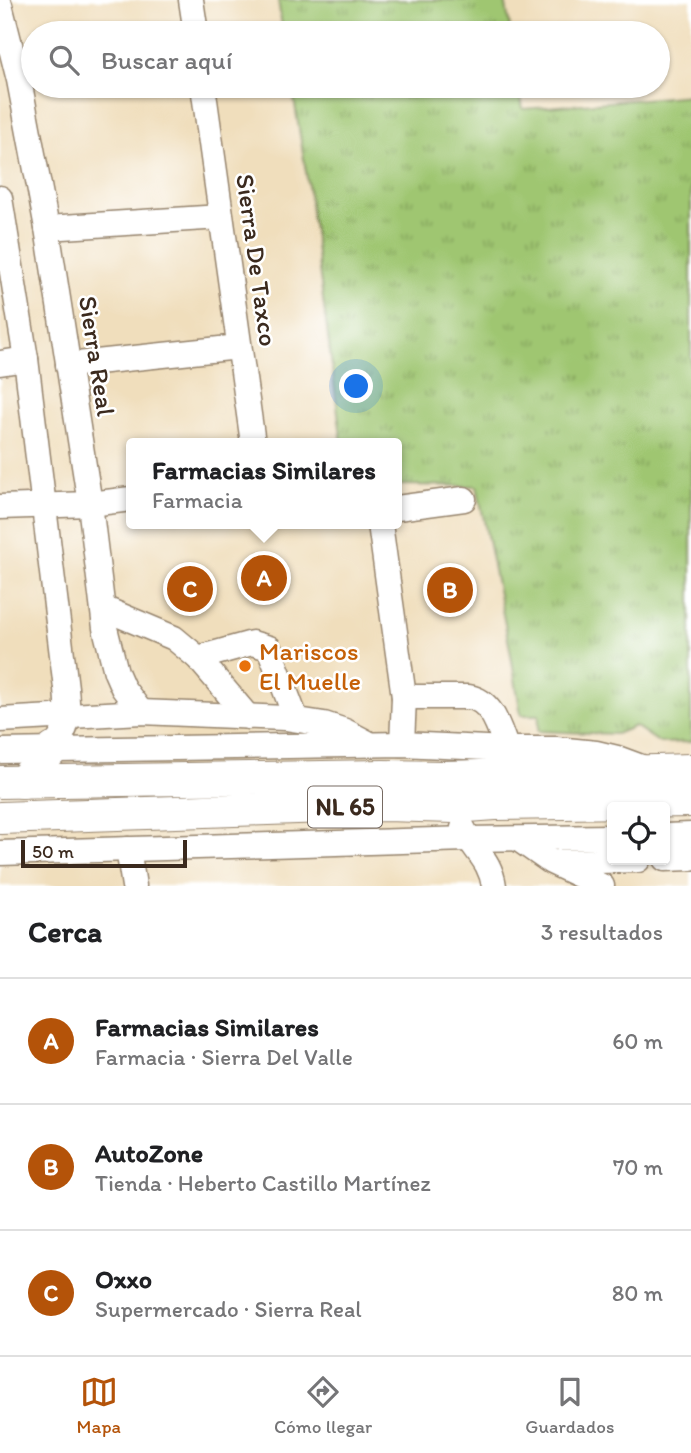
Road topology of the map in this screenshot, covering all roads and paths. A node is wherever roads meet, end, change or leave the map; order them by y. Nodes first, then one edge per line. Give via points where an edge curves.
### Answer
1 (191, 0) edge
2 (0, 5) edge
3 (194, 21) edge
4 (18, 80) edge
5 (22, 98) edge
6 (205, 98) edge
7 (1, 212) edge
8 (221, 217) junction
9 (47, 228) junction
10 (239, 347) junction
11 (26, 359) junction
12 (0, 363) edge
13 (68, 365) junction
14 (252, 438) edge
15 (464, 499) dead end
16 (126, 500) edge
17 (90, 504) junction
18 (44, 506) junction
19 (0, 507) edge
20 (402, 507) edge
21 (381, 529) edge
22 (103, 608) junction
23 (198, 658) junction
24 (404, 697) junction
25 (141, 712) junction
26 (68, 716) junction
27 (248, 717) junction
28 (296, 719) junction
29 (0, 720) edge
30 (371, 744) junction
31 (402, 744) junction
32 (53, 749) junction
33 (507, 749) junction
34 (0, 751) edge
35 (691, 770) edge
36 (651, 771) junction
37 (457, 777) junction
38 (11, 782) edge
39 (384, 791) junction
40 (691, 802) edge
41 (0, 818) edge
42 (691, 835) edge
43 (670, 836) edge
44 (607, 837) edge
45 (468, 839) junction
46 (518, 839) junction
47 (379, 842) junction
48 (128, 849) junction
49 (0, 853) edge
50 (691, 858) edge
51 (670, 859) edge
52 (607, 861) edge
53 (551, 862) junction
54 (134, 886) edge
55 (494, 886) edge
56 (602, 886) edge

1 - 3 street
2 - 4 street, Sierra Real
5 - 9 street, Sierra Real
6 - 8 street, Sierra De Taxco
7 - 11 street
8 - 9 street
8 - 10 street, Sierra De Taxco
9 - 13 street, Sierra Real
10 - 13 street
10 - 14 street, Sierra De Taxco
11 - 12 street
11 - 18 street
13 - 17 street, Sierra Real
15 - 20 street
16 - 17 street
17 - 18 street
17 - 22 street, Sierra Real
18 - 19 street
18 - 26 street
21 - 24 street
22 - 23 street via 174,638
22 - 25 street, Sierra Real via 116,673
23 - 27 street
23 - 28 street via 253,643 269,648
24 - 31 street
24 - 33 street via 478,698 490,710
25 - 26 street
25 - 27 street
26 - 29 street
26 - 32 street via 66,730
27 - 28 street
28 - 30 street via 345,731
30 - 31 street
30 - 32 street
30 - 39 street
31 - 37 street
32 - 34 street
32 - 38 main road
33 - 36 street via 596,753
33 - 37 street
35 - 36 main road, NL 65
36 - 37 main road, NL 65
37 - 39 main road, NL 65
37 - 40 main road, NL 65 via 509,804
37 - 45 street
38 - 39 main road, NL 65
39 - 41 main road, NL 65
39 - 47 street
42 - 43 street
44 - 46 street
45 - 46 street
45 - 47 street
45 - 55 street via 489,867
46 - 53 street
47 - 48 street
48 - 49 street
48 - 54 street
50 - 51 street
52 - 53 street
53 - 56 street

